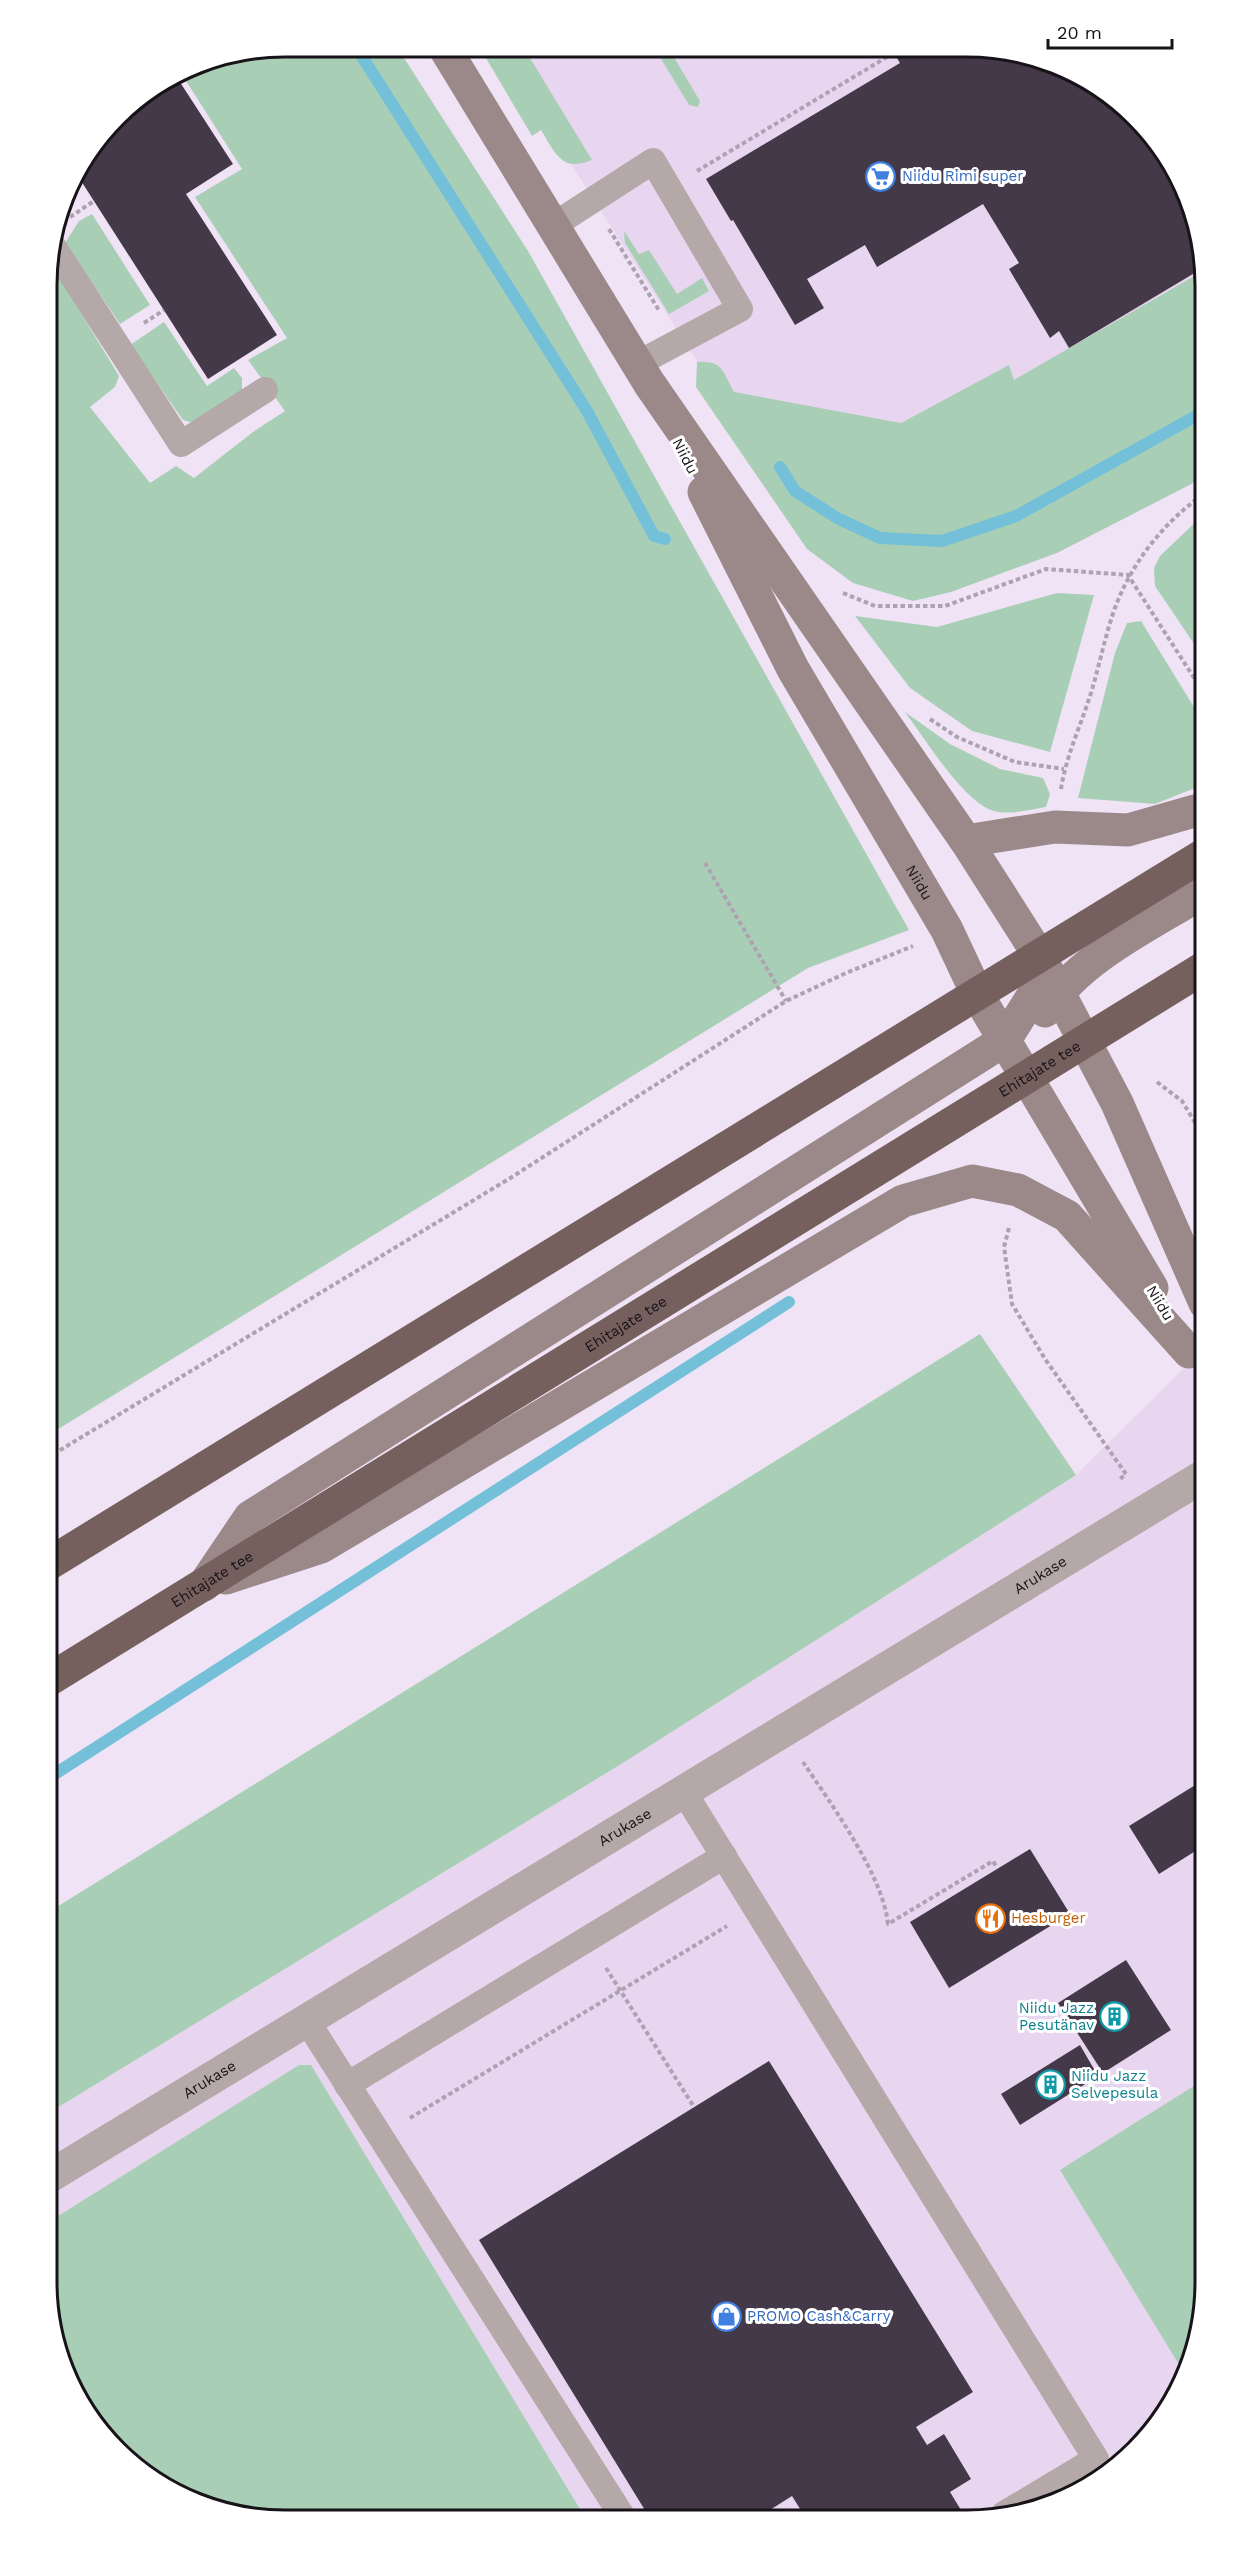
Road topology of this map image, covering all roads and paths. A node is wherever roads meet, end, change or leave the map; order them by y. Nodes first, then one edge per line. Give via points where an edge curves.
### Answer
1 (450, 57) edge
2 (887, 57) edge
3 (670, 187) junction
4 (94, 201) dead end
5 (68, 219) dead end
6 (554, 225) junction
7 (618, 231) dead end
8 (616, 238) dead end
9 (59, 255) edge
10 (643, 374) junction
11 (265, 390) dead end
12 (1195, 500) edge
13 (1128, 575) junction
14 (837, 591) dead end
15 (1195, 679) edge
16 (1195, 811) edge
17 (1055, 827) junction
18 (966, 841) junction
19 (1195, 862) edge
20 (705, 863) dead end
21 (1195, 897) edge
22 (947, 930) junction
23 (1195, 973) edge
24 (1048, 974) junction
25 (976, 994) junction
26 (786, 1001) junction
27 (1084, 1042) junction
28 (1016, 1058) junction
29 (1157, 1082) dead end
30 (1195, 1122) edge
31 (1195, 1280) edge
32 (1195, 1358) edge
33 (1195, 1359) edge
34 (57, 1452) edge
35 (1195, 1481) edge
36 (57, 1559) edge
37 (204, 1585) junction
38 (57, 1675) edge
39 (684, 1792) junction
40 (724, 1856) junction
41 (728, 1925) dead end
42 (588, 1938) junction
43 (620, 1990) junction
44 (307, 2021) junction
45 (347, 2085) junction
46 (694, 2107) dead end
47 (408, 2119) dead end
48 (57, 2171) edge
49 (1022, 2503) edge
50 (618, 2510) edge

1 - 6 street, Niidu
2 - 3 path
3 - 6 lane via 653,161
3 - 10 lane via 740,309
4 - 5 path
6 - 10 street, Niidu
7 - 8 path
9 - 11 lane via 181,444
10 - 18 street, Niidu
10 - 22 street, Niidu via 793,669
12 - 13 path via 1149,545
13 - 14 path via 1046,569 945,606 875,606
13 - 15 path
13 - 17 path via 1064,769
16 - 17 street via 1128,830
17 - 18 street
18 - 24 street, Niidu
19 - 24 highway
20 - 26 path
21 - 24 street via 1097,958
22 - 25 street, Niidu
22 - 26 path
23 - 27 highway, Ehitajate tee
24 - 25 highway
24 - 27 street, Niidu
24 - 28 street
25 - 28 street, Niidu
25 - 36 highway
26 - 34 path via 512,1177
27 - 28 highway, Ehitajate tee
27 - 31 street, Niidu via 1117,1103
28 - 32 street, Niidu
28 - 37 highway, Ehitajate tee
29 - 30 path via 1182,1101
33 - 37 street via 1067,1216 1018,1191 972,1181 903,1201 321,1547
35 - 39 street, Arukase
37 - 38 highway, Ehitajate tee
39 - 40 lane
39 - 44 street, Arukase
40 - 42 lane
40 - 49 lane via 1096,2459
41 - 43 path
42 - 43 path
42 - 45 lane
43 - 46 path
43 - 47 path
44 - 45 lane
44 - 48 street, Arukase
45 - 50 lane

